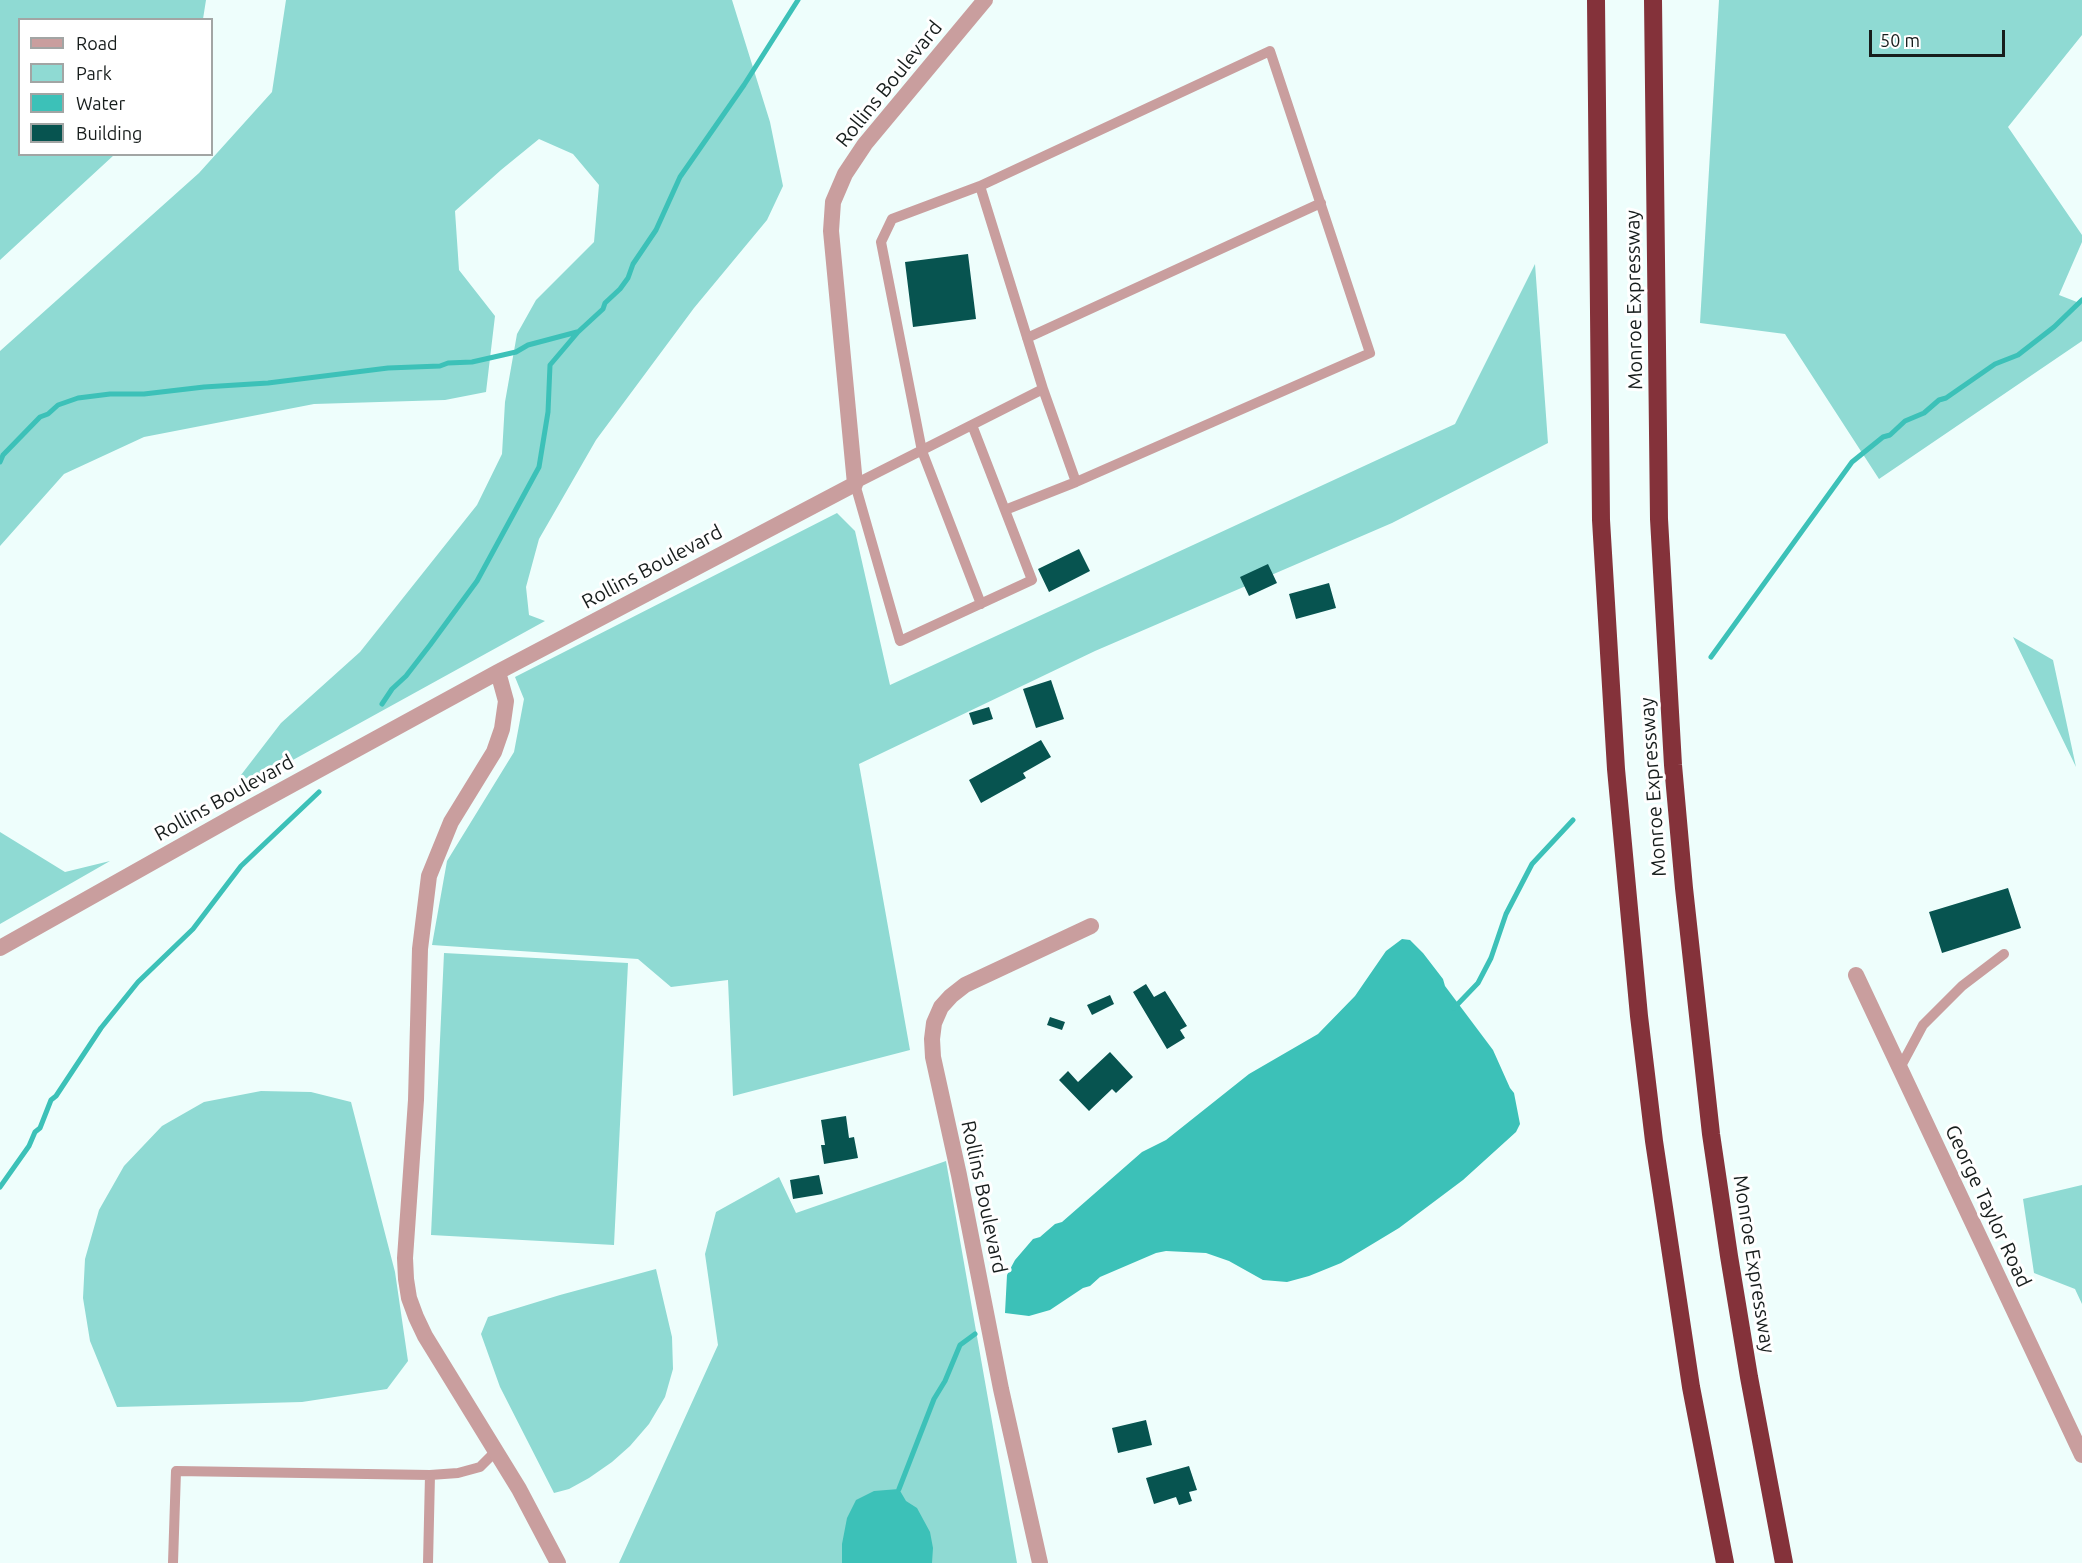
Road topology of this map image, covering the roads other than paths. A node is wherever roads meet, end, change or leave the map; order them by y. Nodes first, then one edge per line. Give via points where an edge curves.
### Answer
1 (985, 0) edge
2 (1596, 0) edge
3 (1653, 0) edge
4 (980, 186) junction
5 (1321, 203) junction
6 (1028, 338) junction
7 (1043, 389) junction
8 (972, 425) junction
9 (922, 451) junction
10 (1076, 482) junction
11 (855, 484) junction
12 (1005, 510) junction
13 (981, 603) junction
14 (498, 672) junction
15 (1091, 926) dead end
16 (0, 948) edge
17 (2004, 954) dead end
18 (1856, 975) dead end
19 (1900, 1068) junction
20 (496, 1451) junction
21 (2082, 1455) edge
22 (430, 1475) junction
23 (173, 1563) edge
24 (428, 1563) edge
25 (558, 1563) edge
26 (1040, 1563) edge
27 (1725, 1563) edge
28 (1784, 1563) edge

1 - 11 street, Rollins Boulevard via 865,144 833,201 831,231
2 - 27 highway, Monroe Expressway via 1601,520 1616,769 1654,1141 1691,1387
3 - 28 highway, Monroe Expressway via 1659,519 1680,843 1711,1134 1749,1377
4 - 5 lane via 1270,51
4 - 6 lane
4 - 9 lane via 892,219 881,242
5 - 6 lane
5 - 10 lane via 1370,353
6 - 7 lane
7 - 8 lane
7 - 10 lane
8 - 9 lane
8 - 12 lane
9 - 11 lane
9 - 13 lane
10 - 12 lane
11 - 13 lane via 900,641
11 - 14 street, Rollins Boulevard
12 - 13 lane via 1032,580
14 - 16 street, Rollins Boulevard
14 - 20 street via 506,710 494,752 451,822 429,876 420,949 417,1088 405,1258 409,1298 416,1317
15 - 26 street, Rollins Boulevard via 965,985 941,1007 932,1039 1001,1389
17 - 19 lane via 1962,986 1923,1025
18 - 19 street, George Taylor Road
19 - 21 street, George Taylor Road
20 - 22 lane via 480,1467
20 - 25 street
22 - 23 lane via 176,1471
22 - 24 lane

